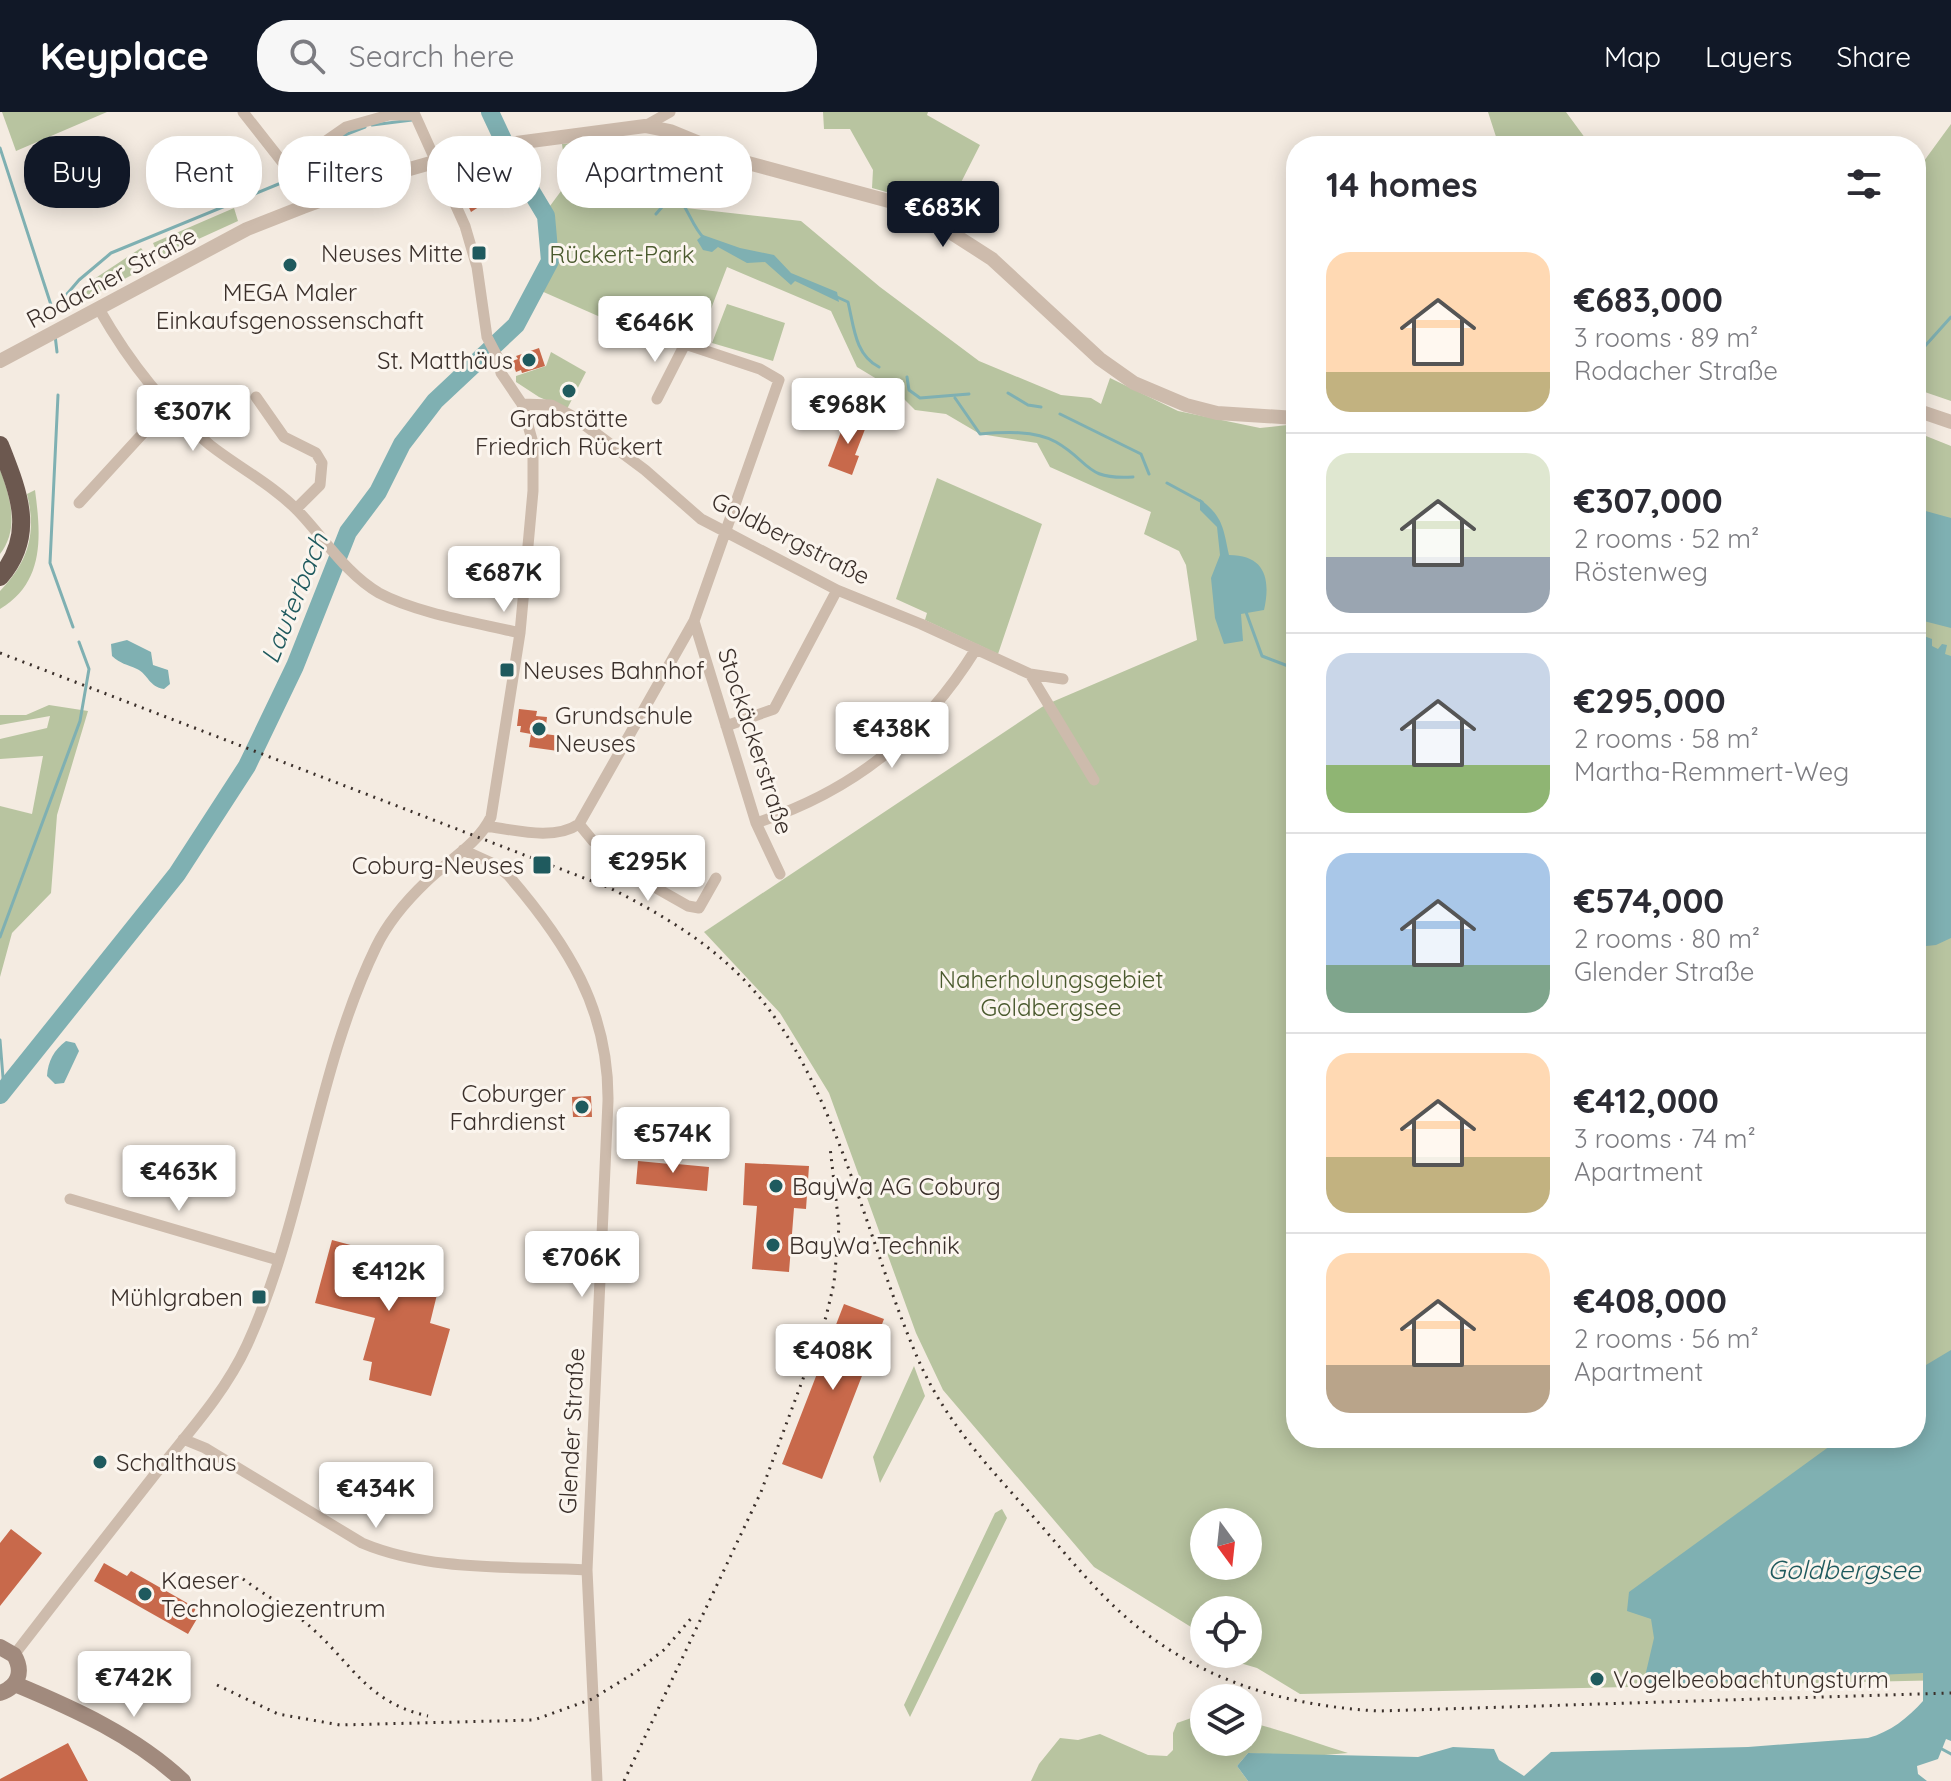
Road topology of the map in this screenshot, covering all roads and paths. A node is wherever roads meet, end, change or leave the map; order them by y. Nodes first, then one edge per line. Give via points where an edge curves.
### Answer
1 (243, 112) edge
2 (638, 112) edge
3 (670, 112) edge
4 (645, 126) junction
5 (335, 136) edge
6 (427, 140) edge
7 (541, 140) edge
8 (278, 157) edge
9 (300, 208) edge
10 (455, 208) edge
11 (99, 309) junction
12 (0, 361) edge
13 (256, 397) dead end
14 (657, 399) dead end
15 (522, 404) junction
16 (168, 406) junction
17 (1926, 413) edge
18 (1286, 418) edge
19 (1951, 422) edge
20 (0, 445) edge
21 (79, 503) dead end
22 (296, 509) junction
23 (726, 532) junction
24 (0, 577) edge
25 (837, 590) junction
26 (694, 621) junction
27 (520, 633) junction
28 (976, 649) junction
29 (1030, 674) junction
30 (1063, 679) dead end
31 (726, 726) junction
32 (1094, 780) dead end
33 (756, 823) junction
34 (579, 824) junction
35 (486, 826) junction
36 (463, 850) junction
37 (780, 874) dead end
38 (716, 878) dead end
39 (70, 1199) dead end
40 (278, 1260) junction
41 (183, 1439) junction
42 (587, 1570) junction
43 (7, 1651) edge
44 (15, 1684) junction
45 (0, 1693) edge
46 (183, 1781) edge
47 (597, 1781) edge

1 - 8 street
2 - 4 street
3 - 4 street
4 - 7 street, Rodacher Straße
4 - 18 street, Rodacher Straße via 748,163 911,207 992,259 1116,371 1186,405
5 - 6 street via 346,127 389,115 417,120
9 - 11 street, Rodacher Straße via 247,229
10 - 15 street via 471,248 489,344
11 - 12 street, Rodacher Straße
11 - 16 street via 121,348
13 - 22 street via 284,437 316,453 322,463 320,485
14 - 23 street via 685,344 779,380
15 - 23 street, Goldbergstraße via 551,405 574,417 701,519
15 - 27 street via 535,459
16 - 21 street
16 - 22 street
17 - 19 street
20 - 24 highway via 19,493 23,528 14,559
22 - 27 street via 339,559 377,592
23 - 25 street, Goldbergstraße
23 - 26 street
25 - 28 street, Goldbergstraße
25 - 31 street via 774,709
26 - 31 street, Stockäckerstraße
26 - 34 street
27 - 35 street
28 - 29 street, Goldbergstraße
28 - 33 street via 933,710 885,754 821,798
29 - 30 street, Goldbergstraße
29 - 32 street
31 - 33 street, Stockäckerstraße
33 - 37 street, Stockäckerstraße
34 - 35 street via 557,833
34 - 38 street via 593,841 630,856 658,889 688,906 699,908
35 - 36 street
36 - 40 street via 400,910 364,971
36 - 42 street, Glender Straße via 508,875 564,948 591,999 606,1052
39 - 40 street
40 - 41 street via 245,1349
41 - 42 street via 387,1554 444,1563
41 - 43 street
42 - 47 street, Glender Straße
43 - 44 main road via 20,1671
44 - 45 main road
44 - 46 main road via 134,1742

